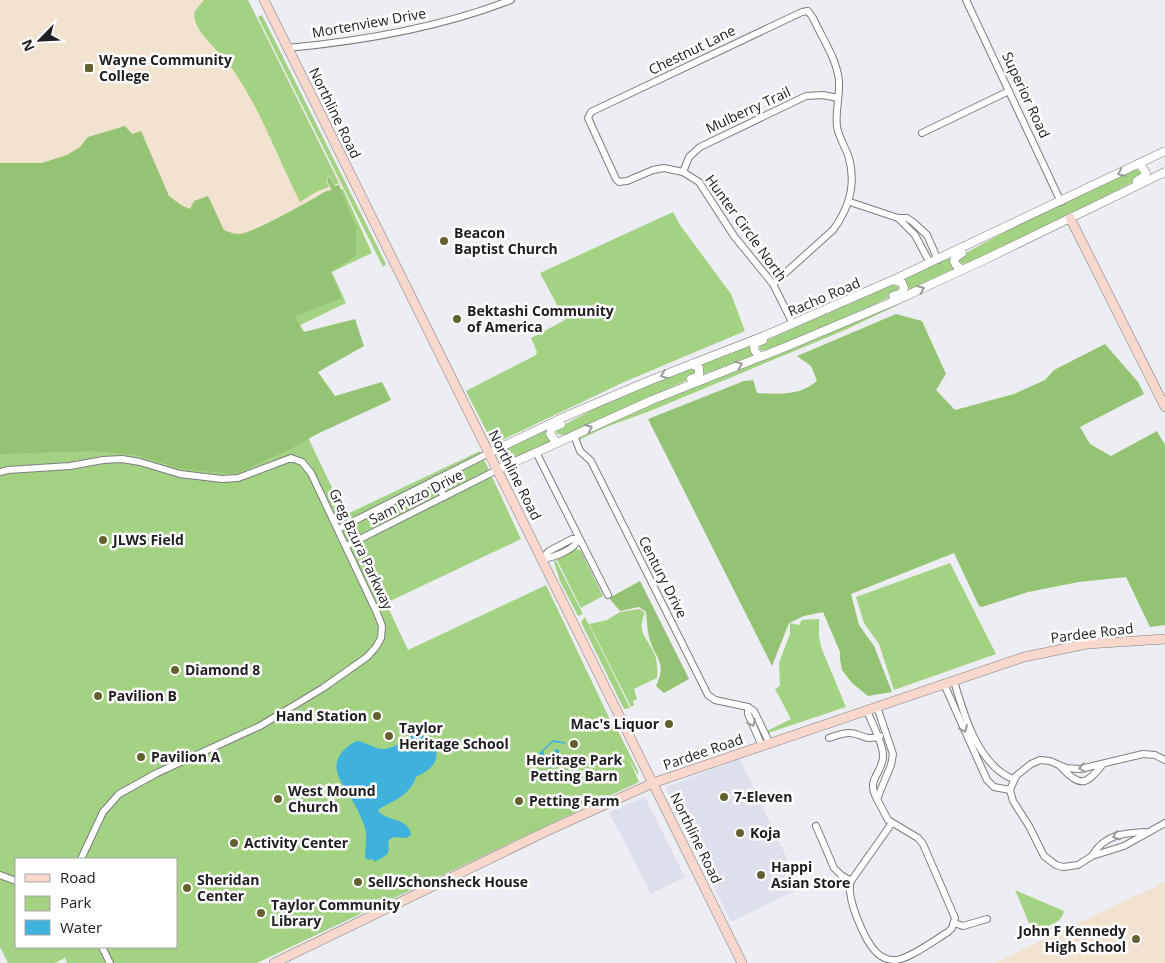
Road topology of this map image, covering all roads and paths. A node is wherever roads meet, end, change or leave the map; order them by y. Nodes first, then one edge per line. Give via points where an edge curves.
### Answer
1 (264, 0) edge
2 (511, 0) edge
3 (966, 0) edge
4 (288, 48) junction
5 (1009, 91) junction
6 (838, 98) junction
7 (922, 133) dead end
8 (1165, 151) edge
9 (1140, 164) junction
10 (683, 172) junction
11 (1165, 172) edge
12 (850, 202) junction
13 (1061, 202) junction
14 (1091, 208) junction
15 (898, 218) junction
16 (1070, 218) junction
17 (922, 229) junction
18 (1003, 229) junction
19 (915, 235) junction
20 (934, 261) junction
21 (962, 270) junction
22 (893, 280) junction
23 (773, 284) junction
24 (807, 318) junction
25 (850, 320) junction
26 (793, 324) junction
27 (760, 356) junction
28 (692, 364) junction
29 (606, 400) junction
30 (652, 400) junction
31 (1165, 407) edge
32 (574, 435) junction
33 (557, 443) junction
34 (536, 452) junction
35 (488, 453) junction
36 (497, 470) junction
37 (0, 472) edge
38 (436, 480) junction
39 (444, 497) junction
40 (338, 529) junction
41 (579, 539) junction
42 (346, 546) junction
43 (542, 559) junction
44 (608, 595) dead end
45 (1165, 638) edge
46 (954, 681) junction
47 (944, 684) junction
48 (877, 707) junction
49 (867, 710) junction
50 (886, 734) junction
51 (877, 737) junction
52 (829, 738) dead end
53 (766, 745) junction
54 (1165, 760) edge
55 (882, 763) junction
56 (1104, 763) junction
57 (891, 765) junction
58 (1060, 766) junction
59 (1013, 779) junction
60 (653, 783) junction
61 (1010, 790) junction
62 (877, 799) junction
63 (892, 823) junction
64 (1165, 823) edge
65 (816, 826) dead end
66 (1147, 832) junction
67 (1092, 856) junction
68 (81, 858) edge
69 (0, 874) edge
70 (15, 880) edge
71 (851, 881) junction
72 (987, 918) dead end
73 (954, 924) junction
74 (102, 948) edge
75 (109, 962) edge
76 (274, 963) edge
77 (742, 963) edge

1 - 4 main road, Northline Road
2 - 4 street, Mortenview Drive via 445,22 394,34
3 - 5 street, Superior Road
4 - 35 main road, Northline Road
5 - 7 street
5 - 13 street, Superior Road
6 - 10 street, Mulberry Trail via 813,95 793,102 700,147 689,157
6 - 10 street, Chestnut Lane via 839,80 835,65 808,11 589,115 589,122 619,182 658,169
6 - 12 street via 838,130 852,171
8 - 9 street, Racho Road
9 -> 13 street, Racho Road
9 - 14 street via 1146,170 1145,176
10 - 23 street, Hunter Circle North via 699,182 734,236
11 - 14 street
12 - 15 street
12 - 23 street via 833,230
13 - 18 street, Racho Road
14 - 16 street
15 - 17 street via 907,218
15 - 19 street
16 - 21 street
16 - 31 main road
17 - 19 street
17 - 20 street via 931,244
18 - 20 street, Racho Road
18 - 21 street via 954,258
19 - 20 street
20 - 22 street, Racho Road
25 -> 21 street
22 - 24 street, Racho Road
22 - 25 street via 902,283 902,292
23 - 26 street, Hunter Circle North
24 - 26 street, Racho Road
24 - 27 street via 754,344
25 - 27 street
26 - 28 street, Racho Road
30 -> 27 street
28 -> 29 street, Racho Road
28 - 30 street via 699,368 699,376
29 - 33 street via 552,428 550,434
29 - 35 street, Racho Road
32 -> 30 street
32 - 33 street
32 - 53 street, Century Drive via 580,451 591,461 708,695 748,707 748,714
33 - 34 street
34 - 36 street
34 - 41 street
35 - 36 main road, Northline Road
35 - 38 street, Sam Pizzo Drive
36 - 39 street, Sam Pizzo Drive
36 - 43 main road, Northline Road
37 - 40 street, Greg Bzura Parkway via 122,459 180,474 222,479 238,478 291,458 302,462 311,473
38 - 39 street
38 - 40 street, Sam Pizzo Drive
39 - 42 street, Sam Pizzo Drive
40 - 42 street, Greg Bzura Parkway
41 - 43 street via 576,546
41 - 44 street
42 - 68 street, Greg Bzura Parkway via 380,619 382,626 376,647 323,688 260,726 119,794 103,812
43 - 60 main road, Northline Road
45 - 46 main road, Pardee Road via 1060,649
46 - 47 main road, Pardee Road
46 - 59 street via 984,755 998,772
47 - 48 main road, Pardee Road
47 -> 61 street via 987,780 994,787
48 - 49 main road, Pardee Road
48 - 50 street
49 - 51 street
49 - 53 main road, Pardee Road
50 - 51 street
50 - 57 street via 893,754
51 - 52 street via 866,739 849,733
51 - 55 street via 883,753
53 - 60 main road, Pardee Road
54 - 56 street via 1143,754
55 - 57 street
55 - 62 street via 873,782
56 -> 58 street via 1080,769
56 - 58 street via 1084,782 1075,780
57 - 62 street
58 - 59 street via 1040,760
59 - 61 street
60 - 76 main road, Pardee Road
60 - 77 main road, Northline Road
61 - 67 street via 1013,801 1049,861 1063,867 1074,867
62 - 63 street via 885,817
63 - 71 street
63 - 73 street via 923,844 954,913
64 - 66 street
65 - 71 street via 834,868
66 - 67 street via 1124,846
66 -> 67 street via 1109,838
69 - 70 street
71 - 73 street via 850,894 865,934 874,950 884,958 898,960 908,956 948,932
72 - 73 street via 964,926
74 - 75 street

